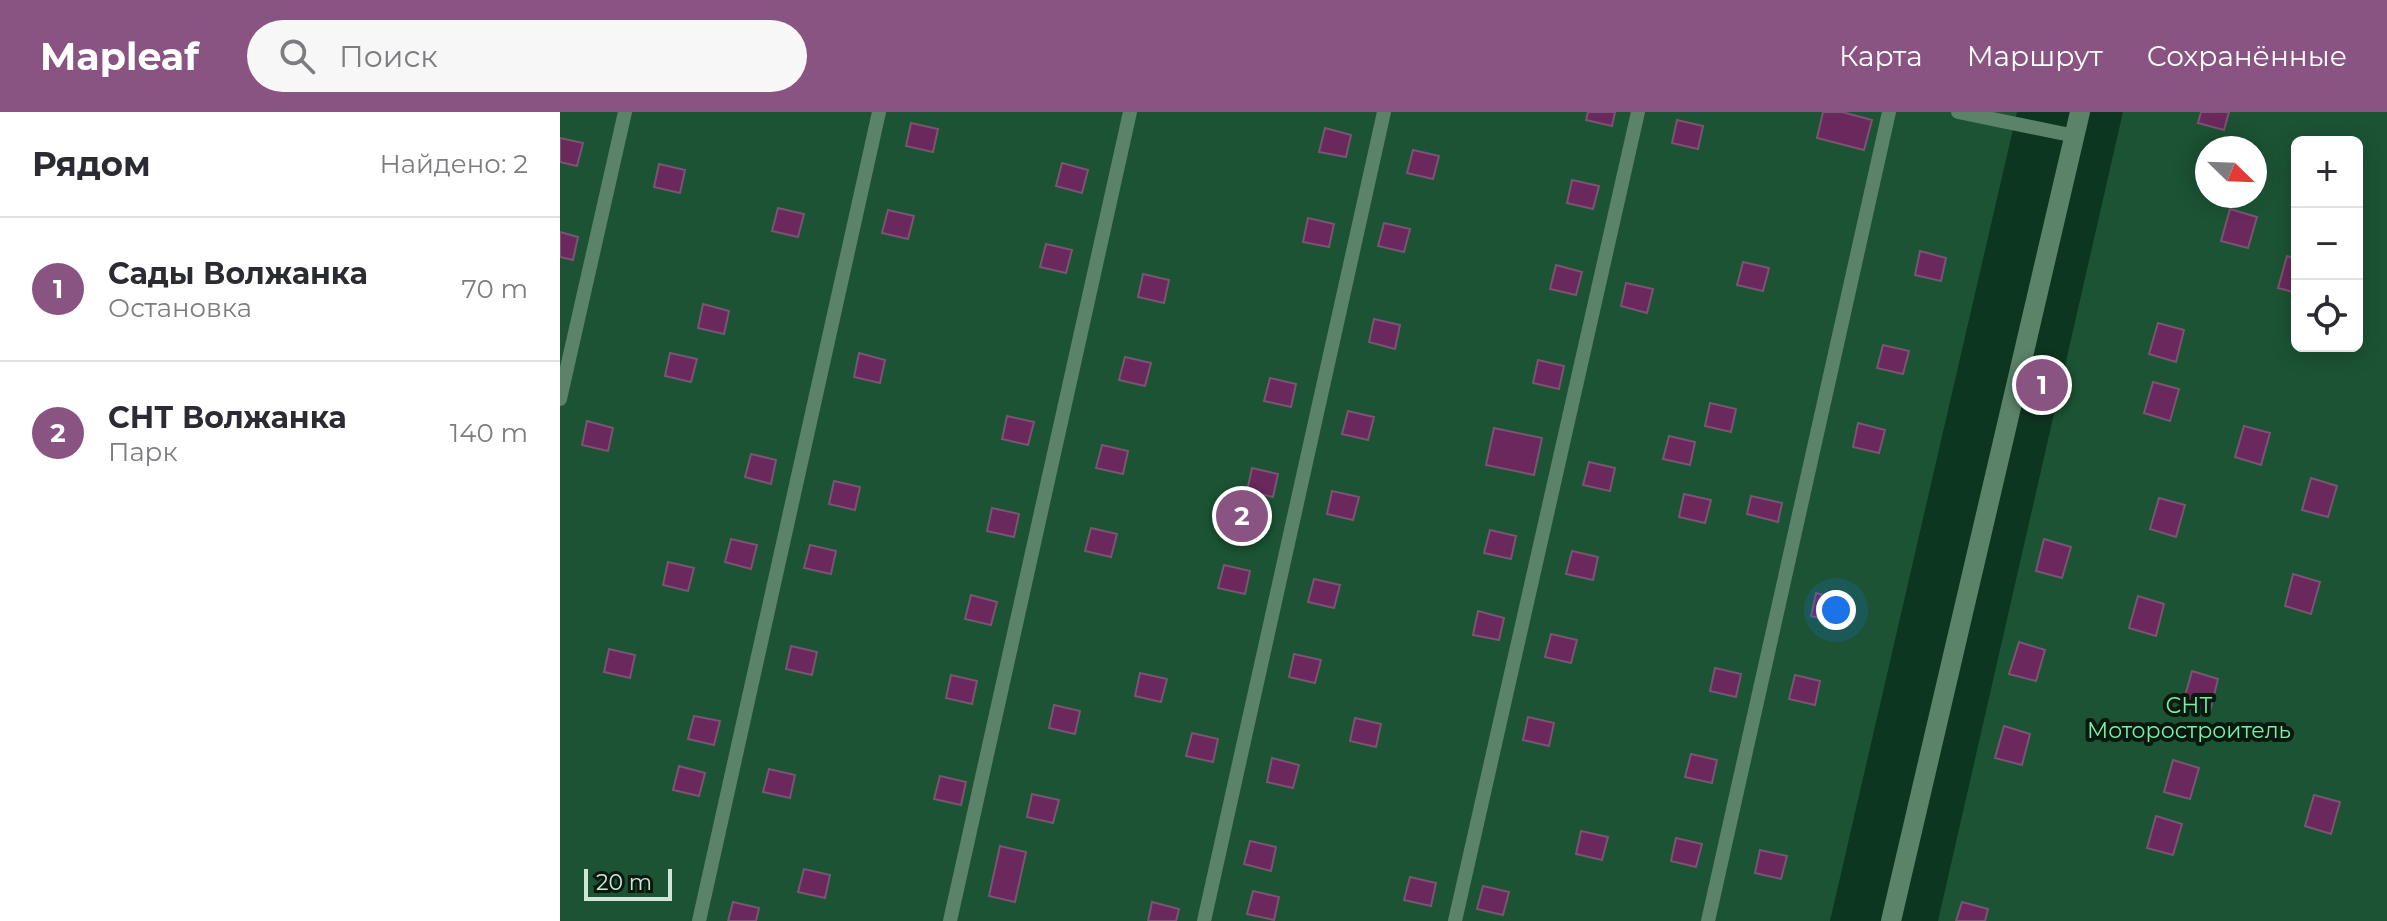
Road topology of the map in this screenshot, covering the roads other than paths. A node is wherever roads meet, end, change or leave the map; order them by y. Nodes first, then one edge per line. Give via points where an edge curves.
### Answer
1 (625, 112) edge
2 (879, 112) edge
3 (1130, 112) edge
4 (1384, 112) edge
5 (1638, 112) edge
6 (1889, 112) edge
7 (1958, 112) edge
8 (2080, 112) edge
9 (2075, 136) junction
10 (560, 399) edge
11 (699, 921) edge
12 (950, 921) edge
13 (1204, 921) edge
14 (1455, 921) edge
15 (1708, 921) edge
16 (1891, 921) edge

1 - 10 lane
2 - 11 lane
3 - 12 lane
4 - 13 lane
5 - 14 lane
6 - 15 lane
7 - 9 lane
8 - 9 street
9 - 16 street

